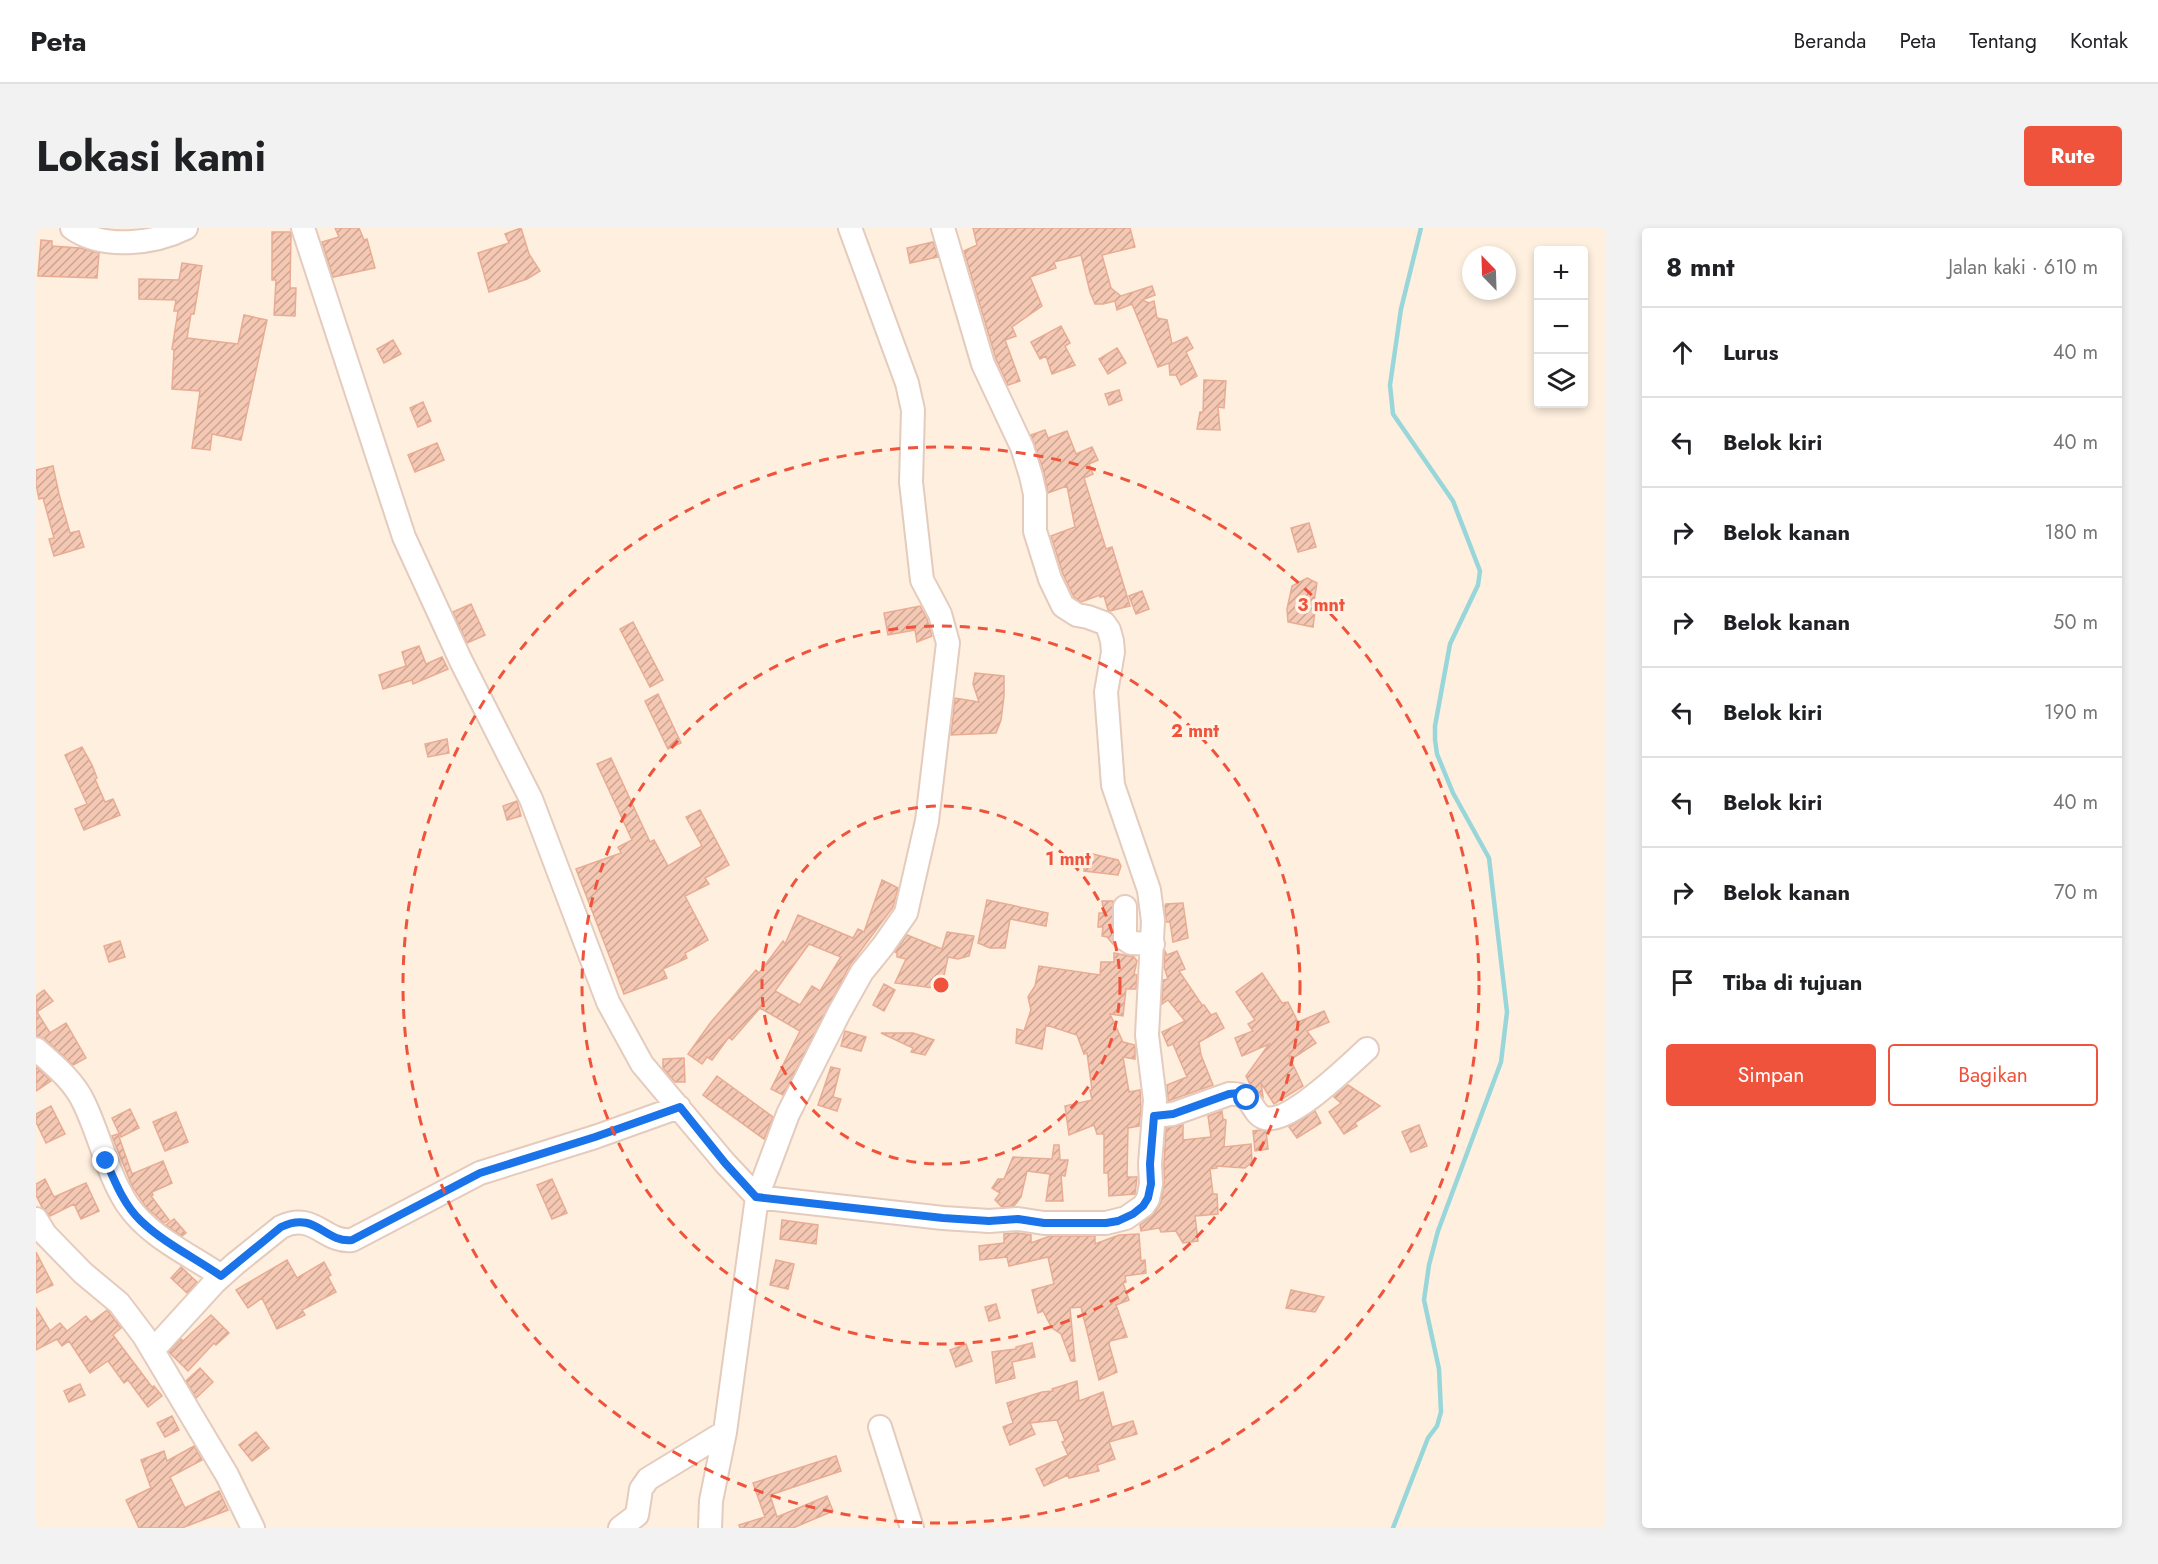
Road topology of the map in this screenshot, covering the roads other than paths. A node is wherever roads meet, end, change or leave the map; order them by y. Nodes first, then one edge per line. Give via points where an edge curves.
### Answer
1 (72, 228) edge
2 (186, 228) edge
3 (303, 228) edge
4 (850, 228) edge
5 (943, 228) edge
6 (1125, 907) dead end
7 (1153, 944) junction
8 (36, 1049) edge
9 (1367, 1049) dead end
10 (680, 1107) junction
11 (1154, 1116) junction
12 (756, 1197) junction
13 (36, 1219) edge
14 (221, 1276) junction
15 (153, 1350) junction
16 (880, 1427) dead end
17 (725, 1432) junction
18 (253, 1528) edge
19 (620, 1528) edge
20 (710, 1528) edge
21 (912, 1528) edge

1 - 2 street via 80,234 111,241 159,239
3 - 10 street via 404,537 531,799 608,1002 642,1064
4 - 12 street via 911,400 912,491 922,580 943,622 947,654 927,820 906,914 844,1003 788,1114
5 - 7 street via 983,364 1022,447 1031,476 1035,531 1050,579 1063,606 1104,623 1111,635 1113,652 1106,692 1113,785 1149,890
6 - 7 street via 1125,939
7 - 11 street via 1147,1035
8 - 14 street via 63,1073 84,1102 116,1183 140,1220
9 - 11 street via 1309,1101 1280,1116 1262,1117 1239,1093 1173,1114
10 - 12 street
10 - 14 street via 480,1173 352,1240 343,1241 308,1223 291,1222
11 - 12 street via 1148,1198 1133,1214 1118,1221 1064,1224 943,1218
12 - 17 street
13 - 15 street via 45,1234 83,1273 119,1303
14 - 15 street
15 - 18 street via 227,1475
16 - 21 street
17 - 19 street via 648,1479 640,1489 637,1515
17 - 20 street via 711,1501

